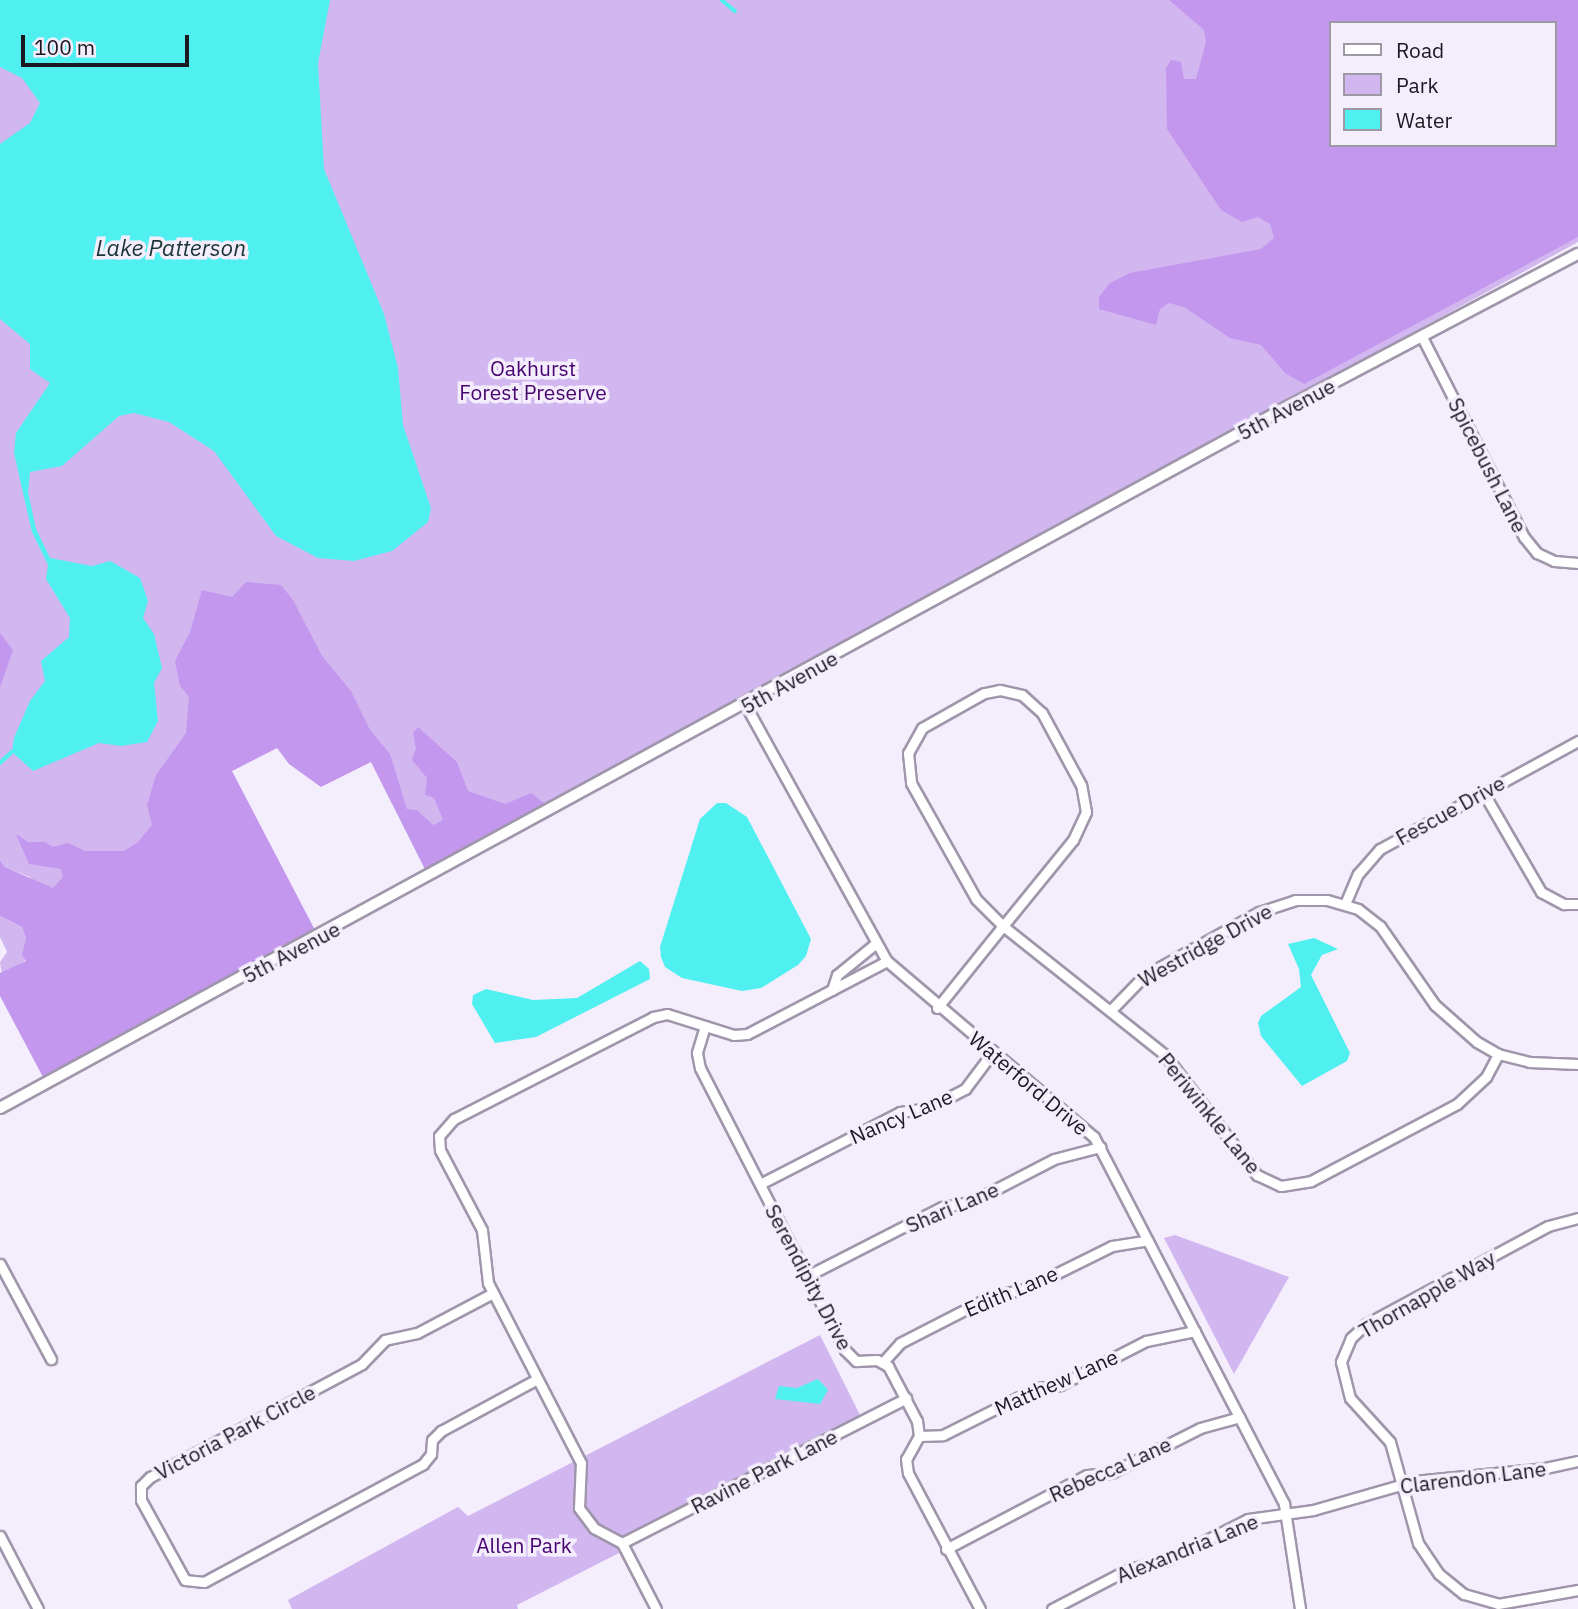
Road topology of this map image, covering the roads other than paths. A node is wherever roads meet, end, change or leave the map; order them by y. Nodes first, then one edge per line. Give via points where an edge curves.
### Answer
1 (1578, 254) edge
2 (1422, 337) junction
3 (1578, 562) edge
4 (746, 706) junction
5 (1578, 741) edge
6 (1483, 792) junction
7 (1345, 904) junction
8 (1578, 904) edge
9 (1003, 926) junction
10 (875, 944) junction
11 (887, 961) junction
12 (832, 990) junction
13 (937, 1007) junction
14 (1111, 1010) junction
15 (705, 1026) junction
16 (992, 1053) junction
17 (1498, 1054) junction
18 (1578, 1064) edge
19 (0, 1108) edge
20 (1100, 1147) junction
21 (760, 1184) junction
22 (1578, 1218) edge
23 (1148, 1240) junction
24 (0, 1264) edge
25 (807, 1276) junction
26 (493, 1293) junction
27 (1195, 1331) junction
28 (51, 1359) dead end
29 (883, 1362) junction
30 (537, 1379) junction
31 (905, 1398) junction
32 (1240, 1417) junction
33 (919, 1436) junction
34 (1578, 1461) edge
35 (1404, 1483) junction
36 (1287, 1513) junction
37 (0, 1536) edge
38 (622, 1543) junction
39 (946, 1549) junction
40 (1578, 1590) edge
41 (37, 1609) edge
42 (656, 1609) edge
43 (981, 1609) edge
44 (1052, 1609) edge
45 (1300, 1609) edge

1 - 2 street, 5th Avenue
2 - 3 street, Spicebush Lane via 1524,537 1546,557
2 - 4 street, 5th Avenue
4 - 10 street, Waterford Drive
4 - 19 street, 5th Avenue
5 - 6 street, Fescue Drive
6 - 7 street, Fescue Drive via 1380,849 1358,874
6 - 8 street via 1541,892 1564,904
7 - 14 street, Westridge Drive via 1310,899 1278,904 1144,976
7 - 17 street, Westridge Drive via 1380,926 1435,1005
9 - 9 street via 1078,833 1086,804 1081,785 1042,713 1022,695 1000,690 984,693 922,728 910,747 907,765 911,783 964,883
9 - 13 street
9 - 14 street, Periwinkle Lane
10 - 11 street, Waterford Drive
10 - 12 street via 848,964
11 - 12 street
11 - 13 street, Waterford Drive
12 - 15 street via 747,1034
13 - 16 street, Waterford Drive
14 - 17 street, Periwinkle Lane via 1164,1054 1247,1164 1268,1182 1281,1186 1311,1181 1457,1104 1486,1077
15 - 21 street, Serendipity Drive via 698,1060
15 - 26 street via 667,1014 653,1017 442,1128 440,1150 482,1230 485,1275
16 - 20 street, Waterford Drive via 1076,1119
16 - 21 street, Nancy Lane via 965,1088 928,1108 900,1112
17 - 18 street, Westridge Drive via 1529,1062
20 - 23 street, Waterford Drive
20 - 25 street, Shari Lane via 1054,1159 971,1202 942,1207
21 - 25 street, Serendipity Drive
22 - 35 street, Thornapple Way via 1548,1226 1366,1324 1351,1338 1341,1362 1344,1386 1359,1410 1390,1442
23 - 27 street, Waterford Drive
23 - 29 street, Edith Lane via 1112,1246 1025,1289 992,1296 900,1343
24 - 28 street
25 - 29 street, Serendipity Drive via 850,1357
26 - 30 street
26 - 30 street, Victoria Park Circle via 417,1333 385,1340 362,1364 150,1477 141,1486 141,1500 185,1580 204,1581 423,1464 441,1430
27 - 32 street, Waterford Drive
27 - 33 street, Matthew Lane via 1146,1341 943,1435
29 - 31 street
30 - 38 street via 581,1463 579,1507 594,1528
31 - 33 street
31 - 38 street, Ravine Park Lane
32 - 36 street, Waterford Drive
32 - 39 street, Rebecca Lane via 1200,1429 1111,1473 1087,1475
33 - 39 street via 906,1465
34 - 35 street, Clarendon Lane
35 - 36 street, Clarendon Lane
35 - 40 street, Thornapple Way via 1424,1554 1464,1594 1497,1604
36 - 44 street, Alexandria Lane via 1248,1519 1166,1561 1129,1569
36 - 45 street, Waterford Drive
37 - 41 street
38 - 42 street
39 - 43 street

